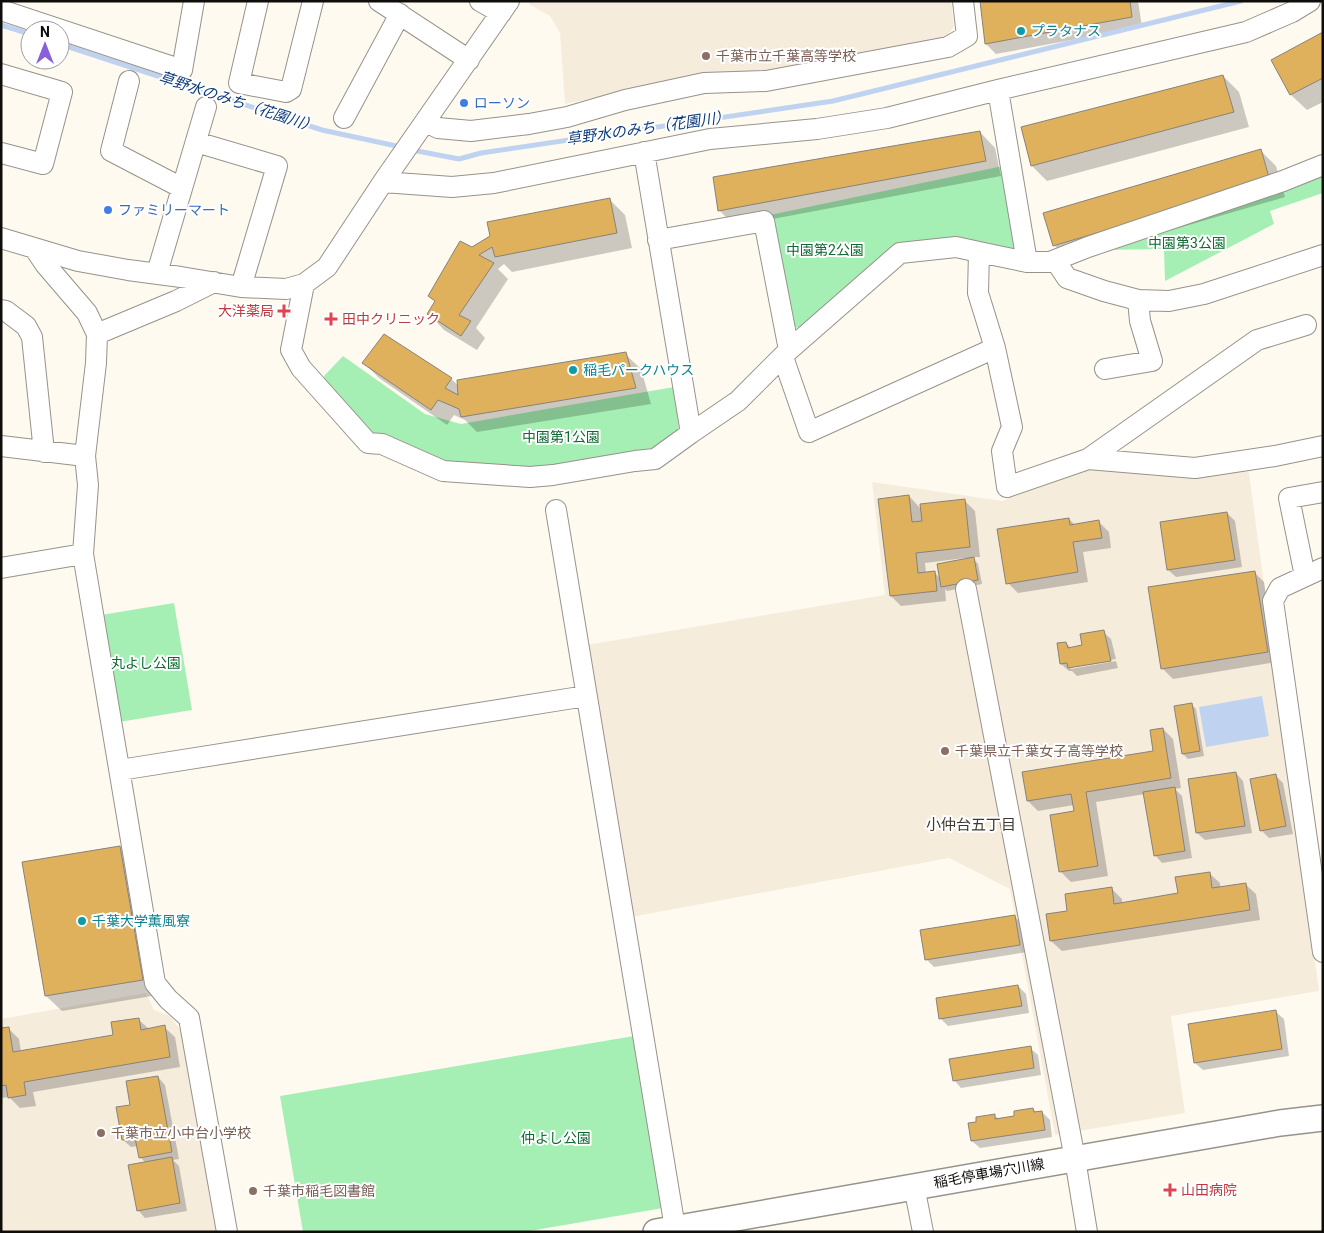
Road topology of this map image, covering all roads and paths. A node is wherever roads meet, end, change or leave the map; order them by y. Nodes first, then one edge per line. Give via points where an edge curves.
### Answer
1 (258, 1) edge
2 (313, 1) edge
3 (379, 1) edge
4 (480, 1) edge
5 (963, 1) edge
6 (1310, 1) edge
7 (188, 3) edge
8 (505, 7) edge
9 (1, 10) edge
10 (400, 14) junction
11 (469, 60) junction
12 (1, 74) edge
13 (129, 81) dead end
14 (998, 90) junction
15 (206, 107) dead end
16 (344, 118) dead end
17 (422, 128) junction
18 (196, 142) junction
19 (644, 152) junction
20 (1, 153) edge
21 (1323, 165) edge
22 (383, 182) junction
23 (182, 188) junction
24 (1, 238) edge
25 (658, 240) junction
26 (35, 248) junction
27 (979, 252) junction
28 (1323, 255) edge
29 (1055, 260) junction
30 (1027, 262) junction
31 (157, 273) junction
32 (214, 282) junction
33 (304, 284) junction
34 (241, 287) junction
35 (1138, 300) junction
36 (1, 310) edge
37 (1306, 325) dead end
38 (97, 334) junction
39 (995, 348) junction
40 (786, 353) junction
41 (1105, 369) dead end
42 (691, 432) junction
43 (1, 446) edge
44 (1323, 446) edge
45 (44, 452) junction
46 (85, 456) junction
47 (1088, 458) junction
48 (1323, 492) edge
49 (556, 510) dead end
50 (83, 554) junction
51 (1, 568) edge
52 (1314, 572) edge
53 (966, 589) dead end
54 (586, 696) junction
55 (120, 770) junction
56 (1323, 952) edge
57 (1323, 1118) edge
58 (1075, 1159) junction
59 (914, 1186) junction
60 (676, 1230) edge
61 (228, 1232) edge
62 (923, 1232) edge
63 (1087, 1232) edge

1 - 2 street via 239,83 286,92 291,90
3 - 10 street
4 - 8 street
5 - 17 street via 967,36 948,46 766,81 704,83 530,124 471,131
6 - 14 street via 1246,32
7 - 9 street via 182,70
8 - 11 street
10 - 11 street
10 - 16 street
11 - 17 street
12 - 20 street via 62,92 43,164
13 - 23 street via 111,151
14 - 19 street via 887,118 817,129 710,139
14 - 30 street
15 - 18 street
17 - 22 street
18 - 23 street
18 - 34 street via 277,166
19 - 22 street via 494,183 452,186
19 - 25 street
21 - 29 street
22 - 33 street via 327,267
23 - 31 street
24 - 26 street
25 - 40 street via 764,221
25 - 42 street
26 - 31 street via 78,261
26 - 38 street via 86,312
27 - 30 street
27 - 39 street via 978,293
27 - 40 street via 956,247 900,254
28 - 35 street via 1204,294 1169,301
29 - 30 street
29 - 35 street via 1067,278
31 - 32 street
32 - 34 street
32 - 38 street
33 - 34 street via 286,289
33 - 42 street via 291,350 300,368 368,443 382,444 443,471 530,476 655,459
35 - 41 street via 1140,321 1152,362
36 - 45 street via 26,326 32,337
37 - 47 street via 1257,340
38 - 46 street
39 - 40 street via 809,432
39 - 47 street via 1012,427 1002,451 1007,487
40 - 42 street via 738,400
43 - 45 street
44 - 47 street via 1195,468
45 - 46 street
46 - 50 street via 88,485
48 - 52 street via 1289,498
49 - 54 street
50 - 51 street
50 - 55 street
52 - 56 street via 1280,588 1273,601
53 - 58 street
54 - 55 street
54 - 60 street
55 - 61 street via 155,983 189,1018
57 - 58 main road, 稲毛停車場穴川線 via 1280,1122
58 - 59 main road, 稲毛停車場穴川線
58 - 63 street
59 - 60 main road, 稲毛停車場穴川線
59 - 62 street

